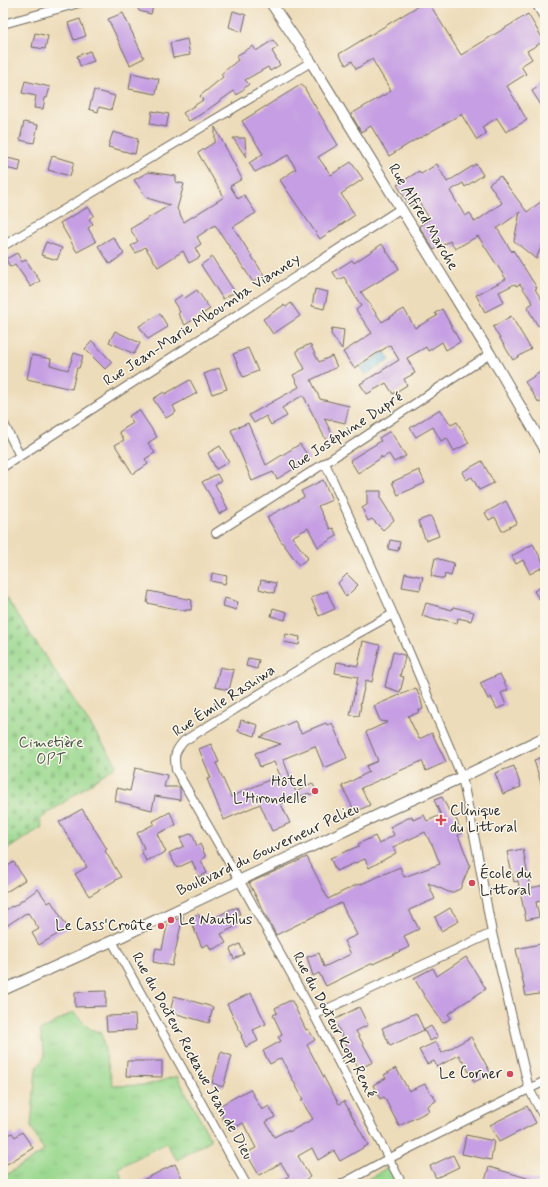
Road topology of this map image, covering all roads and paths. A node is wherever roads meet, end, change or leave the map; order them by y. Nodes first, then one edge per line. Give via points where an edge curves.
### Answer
1 (79, 3) edge
2 (271, 3) edge
3 (538, 3) edge
4 (65, 5) edge
5 (545, 15) edge
6 (3, 24) edge
7 (311, 62) junction
8 (400, 208) junction
9 (3, 246) edge
10 (490, 354) junction
11 (3, 422) edge
12 (545, 449) edge
13 (20, 456) junction
14 (325, 463) junction
15 (3, 467) edge
16 (216, 533) dead end
17 (393, 614) junction
18 (545, 737) edge
19 (462, 777) junction
20 (239, 880) junction
21 (492, 933) junction
22 (112, 941) junction
23 (3, 990) edge
24 (314, 1015) junction
25 (545, 1081) edge
26 (529, 1089) junction
27 (545, 1118) edge
28 (388, 1159) junction
29 (246, 1184) edge
30 (342, 1184) edge
31 (402, 1184) edge

1 - 4 street
2 - 7 street, Rue Alfred Marche
3 - 5 main road
4 - 6 street
7 - 8 street, Rue Alfred Marche
7 - 9 street
8 - 10 street, Rue Alfred Marche
8 - 13 street, Rue Jean-Marie Mboumba Vianney
10 - 12 street, Rue Alfred Marche
10 - 14 street, Rue Joséphine Dupré
11 - 13 street
13 - 15 street, Rue Jean-Marie Mboumba Vianney
14 - 16 street, Rue Joséphine Dupré
14 - 17 street
17 - 19 street
17 - 20 street, Rue Émile Rashiwa via 346,640 184,741 176,750 176,770
18 - 19 street, Boulevard du Gouverneur Pelieu
19 - 20 street, Boulevard du Gouverneur Pelieu
19 - 21 street
20 - 22 street, Boulevard du Gouverneur Pelieu
20 - 24 street, Rue du Docteur Kopp René
21 - 24 street
21 - 26 street
22 - 23 street, Boulevard du Gouverneur Pelieu
22 - 29 street, Rue du Docteur Reckawe Jean de Dieu
24 - 28 street, Rue du Docteur Kopp René
25 - 26 street
26 - 27 street
26 - 28 street
28 - 30 street
28 - 31 street, Rue du Docteur Kopp René

